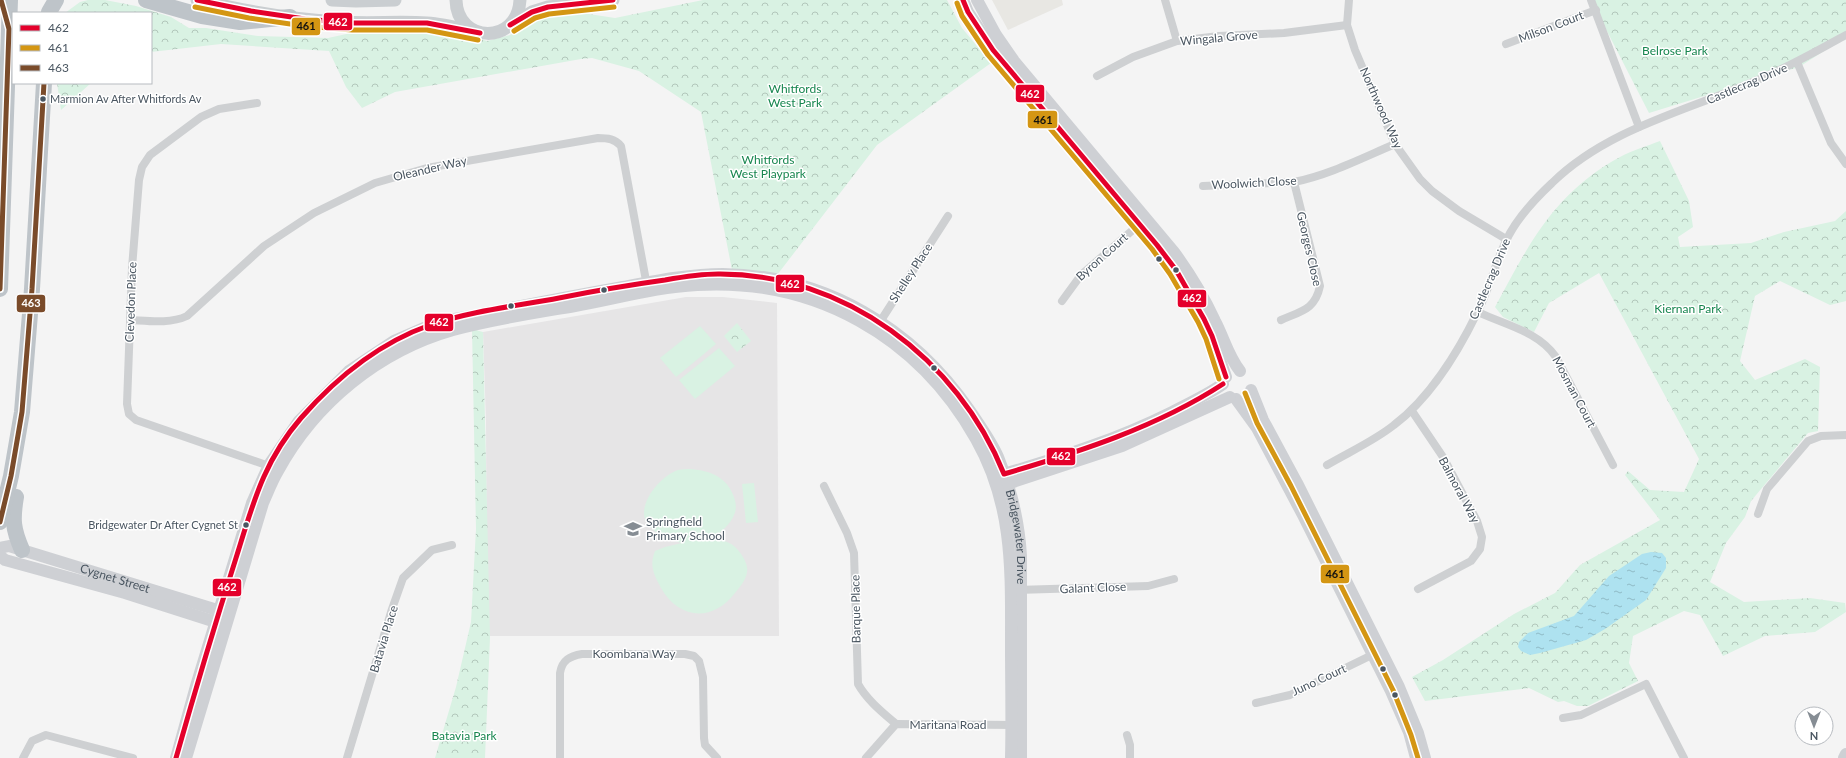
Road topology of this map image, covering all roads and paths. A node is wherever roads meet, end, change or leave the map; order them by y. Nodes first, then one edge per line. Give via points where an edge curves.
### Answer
1 (1, 0) edge
2 (10, 0) edge
3 (146, 0) edge
4 (197, 0) edge
5 (332, 0) edge
6 (395, 0) edge
7 (456, 0) edge
8 (520, 0) edge
9 (613, 0) edge
10 (962, 0) edge
11 (977, 0) edge
12 (1165, 0) edge
13 (1349, 0) edge
14 (1591, 0) edge
15 (1596, 10) junction
16 (290, 17) junction
17 (510, 25) junction
18 (1347, 25) junction
19 (9, 29) junction
20 (480, 33) junction
21 (1846, 35) edge
22 (1177, 41) junction
23 (1506, 44) dead end
24 (1797, 62) junction
25 (1097, 76) dead end
26 (44, 84) edge
27 (257, 103) dead end
28 (1639, 127) junction
29 (1395, 144) junction
30 (1846, 164) edge
31 (1294, 182) junction
32 (1202, 186) dead end
33 (948, 216) dead end
34 (1143, 221) junction
35 (1506, 239) junction
36 (648, 288) junction
37 (0, 289) edge
38 (1062, 301) dead end
39 (1478, 312) junction
40 (131, 320) junction
41 (1281, 320) dead end
42 (878, 325) junction
43 (1248, 379) junction
44 (1225, 380) junction
45 (1233, 398) junction
46 (1412, 411) junction
47 (22, 412) junction
48 (1846, 435) edge
49 (1327, 465) dead end
50 (1613, 465) dead end
51 (273, 468) junction
52 (1001, 481) junction
53 (824, 486) dead end
54 (1758, 514) dead end
55 (0, 522) edge
56 (452, 546) dead end
57 (0, 548) edge
58 (22, 550) junction
59 (0, 556) edge
60 (1174, 579) dead end
61 (1418, 589) dead end
62 (1016, 590) junction
63 (223, 618) junction
64 (1376, 653) junction
65 (1256, 703) dead end
66 (1563, 718) dead end
67 (896, 724) junction
68 (1016, 725) junction
69 (1127, 735) dead end
70 (1846, 754) edge
71 (23, 758) edge
72 (133, 758) edge
73 (176, 758) edge
74 (186, 758) edge
75 (347, 758) edge
76 (560, 758) edge
77 (717, 758) edge
78 (866, 758) edge
79 (1011, 758) edge
80 (1021, 758) edge
81 (1130, 758) edge
82 (1416, 758) edge
83 (1425, 758) edge
84 (1684, 758) edge
85 (1844, 758) edge

1 - 19 highway
2 - 19 highway
3 - 16 highway via 202,16 240,22
4 - 16 main road
5 - 6 main road
7 - 20 main road via 459,16 465,24
8 - 17 main road via 516,18
9 - 17 main road via 548,7 532,12
10 - 34 street via 993,50
11 - 34 street via 1014,61
12 - 22 street
13 - 18 street, Northwood Way
14 - 15 street
15 - 23 street, Milson Court
15 - 28 street
16 - 20 main road via 341,22 427,23
17 - 20 main road via 496,33
18 - 22 street, Wingala Grove via 1284,33
18 - 29 street, Northwood Way
19 - 37 highway
21 - 24 street, Castlecrag Drive
22 - 25 street, Wingala Grove via 1133,57
24 - 28 street, Castlecrag Drive
24 - 30 street via 1831,143
26 - 47 highway via 32,297
27 - 40 street, Clevedon Place via 219,109 201,117 146,160 139,180
28 - 35 street, Castlecrag Drive via 1603,144 1567,169 1538,197
29 - 31 street, Woolwich Close via 1334,170
29 - 35 street, Northwood Way via 1420,179 1432,191 1459,211
31 - 32 street, Woolwich Close
31 - 41 street, Georges Close via 1320,286 1315,302 1310,307
33 - 42 street, Shelley Place
34 - 38 street, Byron Court via 1081,275
34 - 43 street via 1172,248 1197,286 1230,356
34 - 44 street via 1176,270 1204,319 1212,336
35 - 39 street, Castlecrag Drive
36 - 40 street, Oleander Way via 621,146 611,139 598,138 427,168 375,183 314,213 264,246 187,316 159,321
36 - 42 street, Bridgewater Drive via 732,285 783,291 815,300
36 - 51 street, Bridgewater Drive via 453,330 395,353 372,367 327,406
39 - 46 street, Castlecrag Drive via 1446,368
39 - 50 street, Mosman Court via 1529,334 1547,345 1556,357
40 - 51 street, Clevedon Place via 127,404 133,418
42 - 52 street, Bridgewater Drive via 918,350 960,396 998,457
43 - 44 street via 1231,372
43 - 45 street via 1245,397
43 - 64 street via 1263,420 1297,483
44 - 45 street via 1225,392
44 - 52 street via 1206,396 1127,433
45 - 52 street via 1122,446
45 - 64 street via 1257,428
46 - 49 street, Castlecrag Drive via 1393,426
46 - 61 street, Balmoral Way via 1443,457 1477,522 1482,537 1480,549 1471,561
47 - 55 highway
47 - 58 highway via 28,426 13,517 13,526
48 - 54 street via 1821,436 1808,441 1767,490
51 - 63 street, Bridgewater Drive
52 - 62 street, Bridgewater Drive
53 - 67 street, Barque Place via 854,553 858,684 870,700
56 - 75 street, Batavia Place via 432,550 403,578
57 - 58 street, Cygnet Street via 9,546
58 - 63 street, Cygnet Street
59 - 63 street, Cygnet Street via 5,560
60 - 62 street, Galant Close via 1148,586
62 - 68 street, Bridgewater Drive
63 - 73 street, Bridgewater Drive
63 - 74 street, Bridgewater Drive
64 - 65 street, Juno Court via 1290,695
64 - 82 street via 1409,732
64 - 83 street via 1399,687 1418,733
66 - 84 street via 1581,715 1646,684
67 - 68 street, Maritana Road
67 - 78 street, Maritana Road
68 - 79 street, Bridgewater Drive
68 - 80 street, Bridgewater Drive
69 - 81 street
70 - 85 street
71 - 72 street via 32,740 46,735
76 - 77 street, Koombana Way via 561,667 567,659 582,654 690,654 699,661 703,677 705,744

